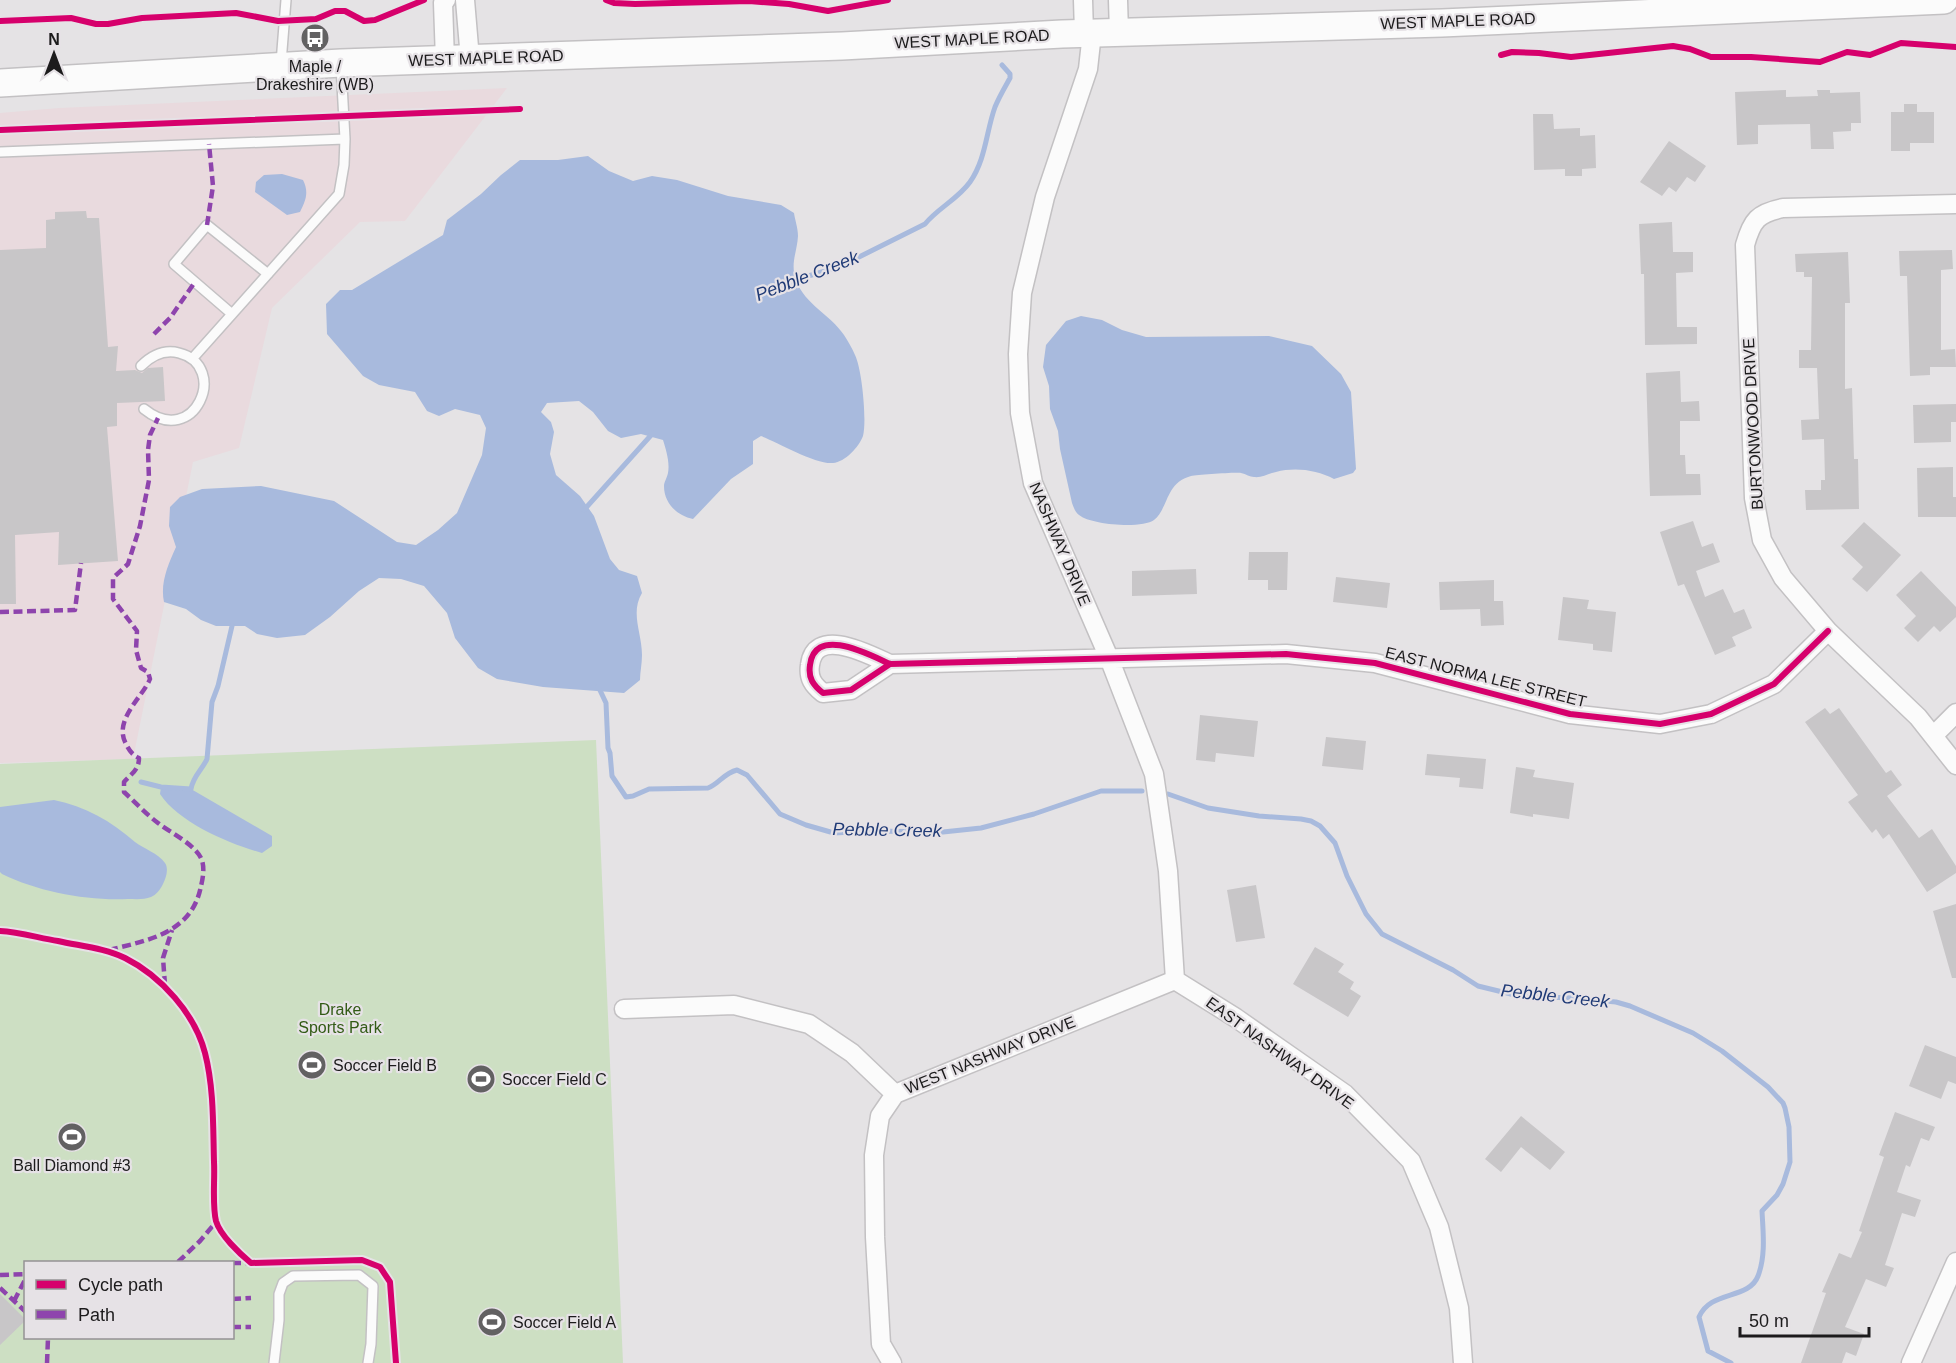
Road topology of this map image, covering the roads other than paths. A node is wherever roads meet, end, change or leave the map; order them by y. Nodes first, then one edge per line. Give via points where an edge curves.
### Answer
1 (286, 0) edge
2 (446, 0) edge
3 (465, 0) edge
4 (1083, 0) edge
5 (1118, 0) edge
6 (1944, 0) edge
7 (1917, 1) edge
8 (1088, 33) junction
9 (1119, 33) junction
10 (457, 60) junction
11 (341, 63) junction
12 (281, 66) junction
13 (0, 83) edge
14 (345, 139) junction
15 (0, 152) edge
16 (1956, 204) edge
17 (268, 274) junction
18 (232, 314) junction
19 (192, 359) junction
20 (141, 366) dead end
21 (144, 409) dead end
22 (1828, 631) junction
23 (1108, 658) junction
24 (890, 664) dead end
25 (1956, 713) edge
26 (1933, 736) junction
27 (1956, 765) edge
28 (1175, 980) junction
29 (624, 1009) dead end
30 (895, 1094) junction
31 (1956, 1262) edge
32 (274, 1363) edge
33 (368, 1363) edge
34 (892, 1363) edge
35 (1463, 1363) edge
36 (1911, 1363) edge

1 - 12 lane
2 - 10 street via 443,3
3 - 10 street
4 - 8 street, NASHWAY DRIVE
5 - 9 street
6 - 7 main road, WEST MAPLE ROAD
7 - 9 main road, WEST MAPLE ROAD
8 - 9 main road, WEST MAPLE ROAD
8 - 10 main road, WEST MAPLE ROAD
8 - 23 street, NASHWAY DRIVE via 1088,69 1045,197 1022,293 1018,354 1020,413 1033,483
10 - 11 main road, WEST MAPLE ROAD
11 - 12 main road, WEST MAPLE ROAD
11 - 14 lane
12 - 13 main road, WEST MAPLE ROAD
14 - 15 lane
14 - 17 lane via 339,194
16 - 22 street, BURTONWOOD DRIVE via 1783,208 1764,212 1750,226 1745,245 1754,498 1762,540 1783,578
17 - 18 lane
17 - 18 lane via 207,225 174,264
18 - 19 lane
19 - 20 lane via 171,351 149,358
19 - 21 lane via 204,379 201,401 195,410 175,420 158,418
22 - 23 street, EAST NORMA LEE STREET via 1774,684 1711,714 1660,724 1570,714 1375,663 1286,654
22 - 26 street, BURTONWOOD DRIVE
23 - 24 street, EAST NORMA LEE STREET
23 - 28 street, NASHWAY DRIVE via 1154,774 1168,871
25 - 26 street
26 - 27 street, BURTONWOOD DRIVE
28 - 30 street, WEST NASHWAY DRIVE
28 - 35 street, EAST NASHWAY DRIVE via 1345,1094 1411,1161 1439,1227 1459,1308
29 - 30 street via 734,1005 809,1024 852,1053
30 - 34 street, WEST NASHWAY DRIVE via 879,1116 874,1155 881,1344
31 - 36 street
32 - 33 lane via 279,1294 284,1283 293,1276 360,1275 373,1286

